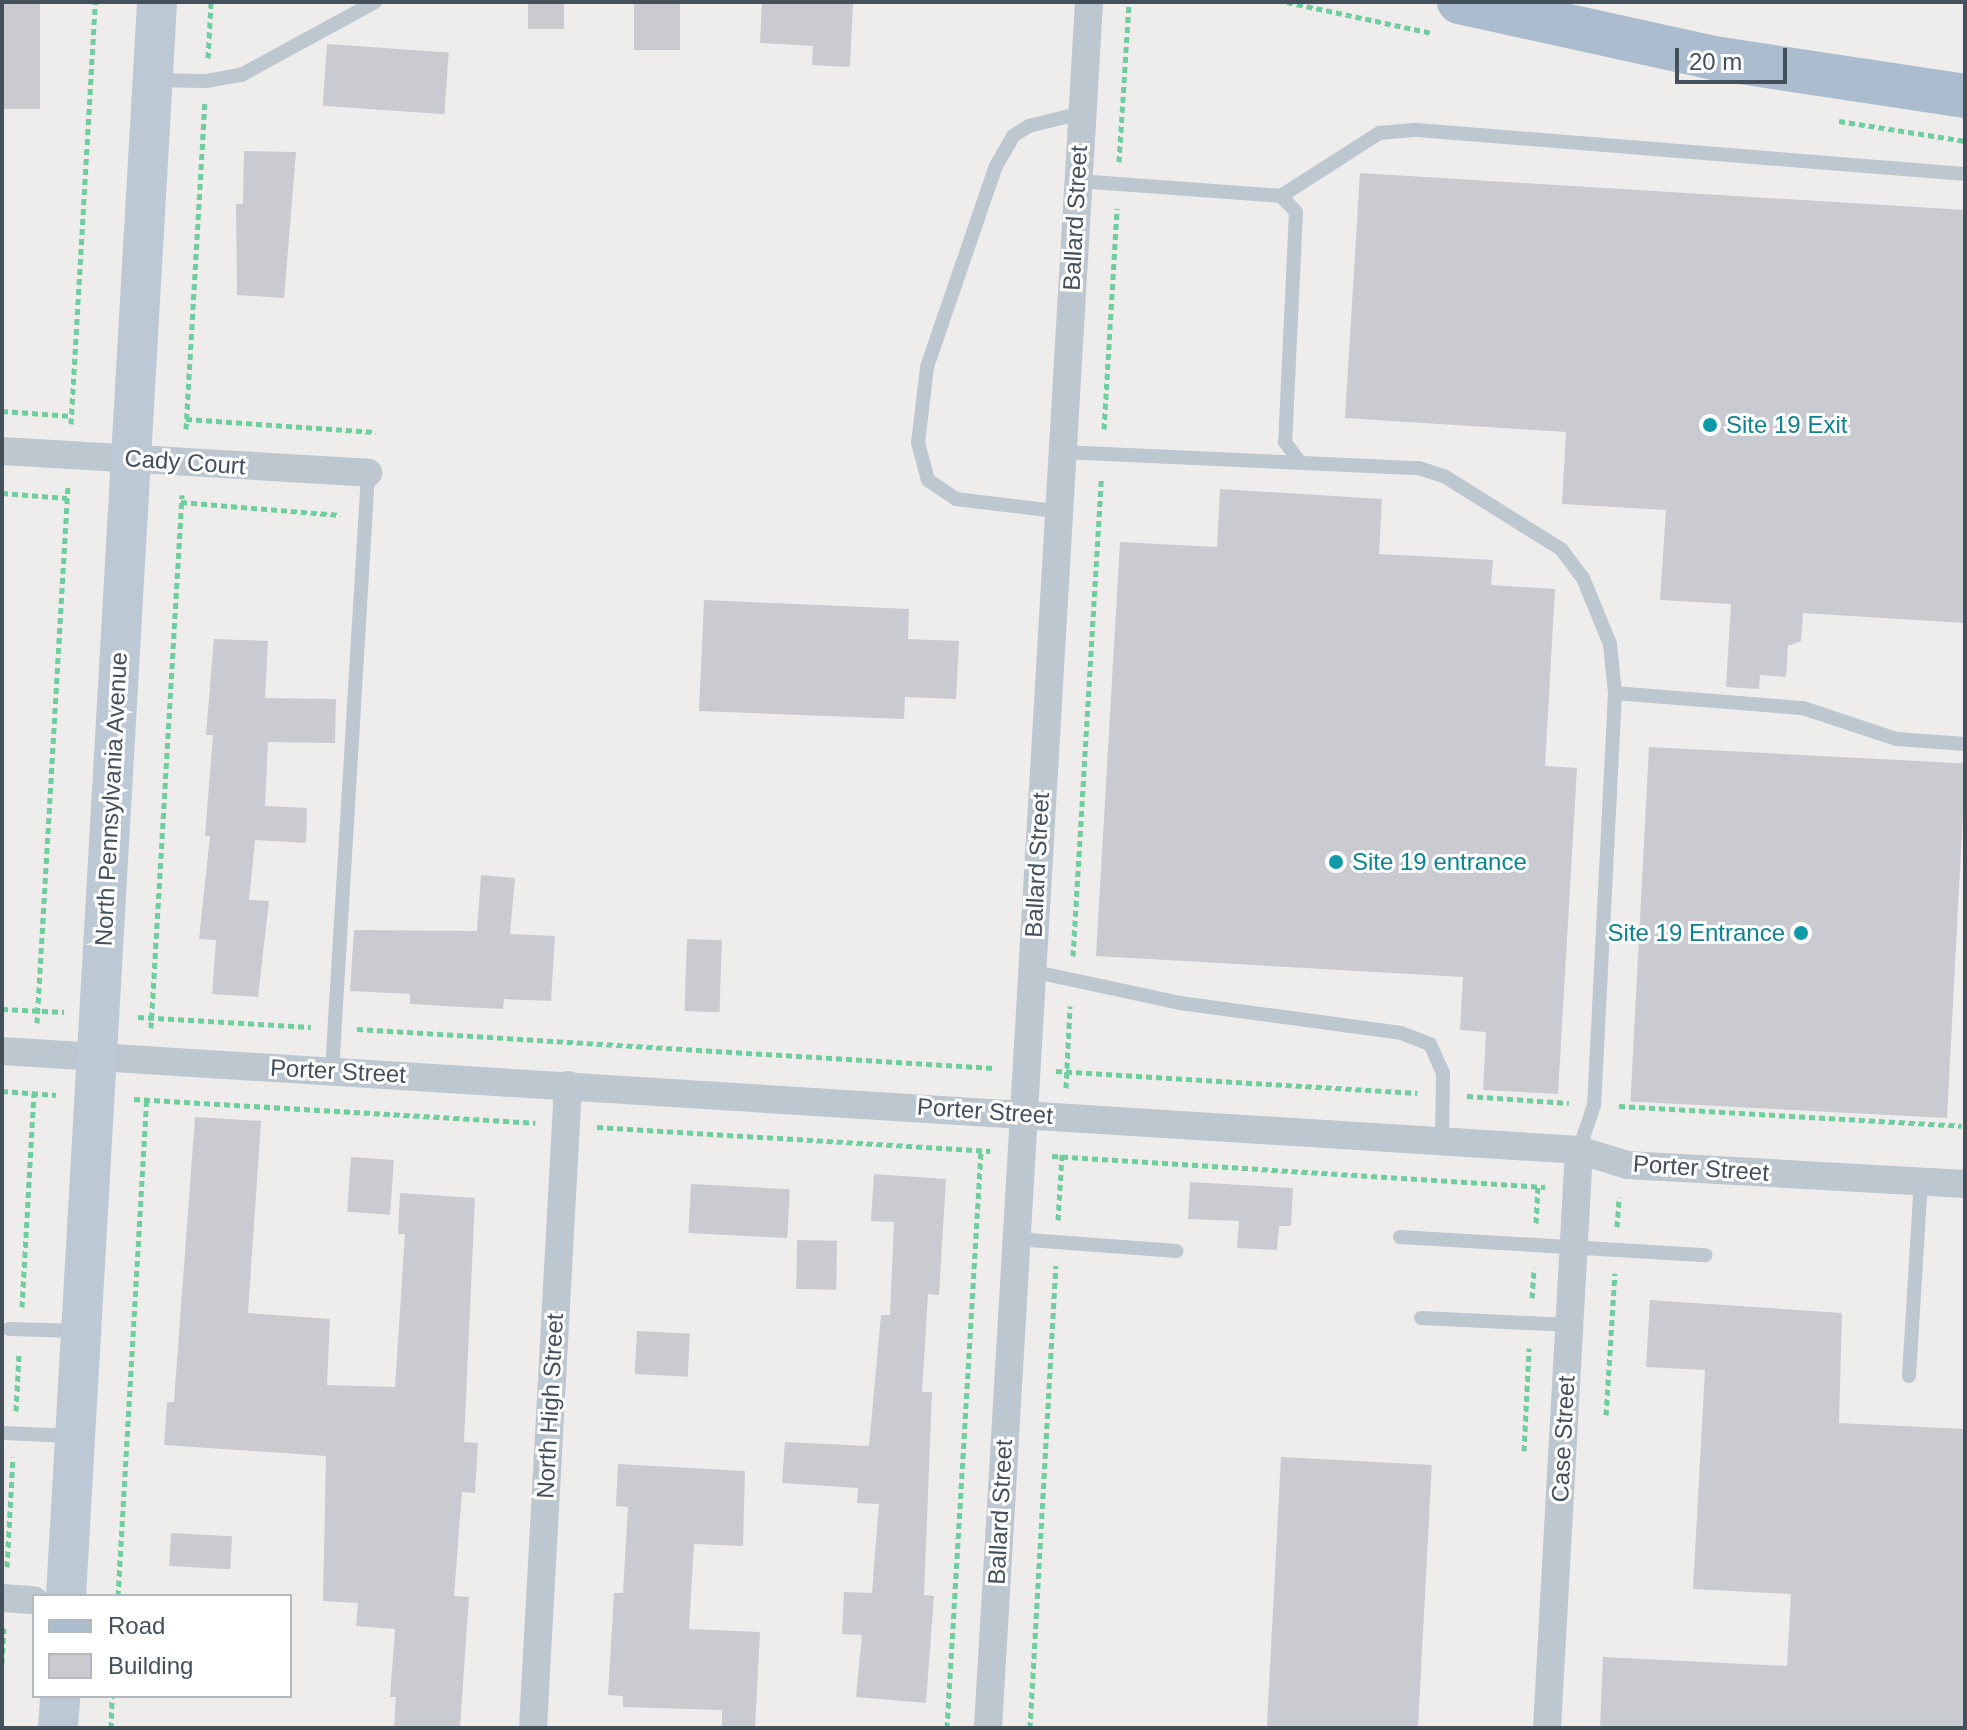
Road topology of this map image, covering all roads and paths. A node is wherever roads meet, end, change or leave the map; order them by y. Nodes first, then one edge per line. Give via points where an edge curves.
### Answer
1 (95, 2) edge
2 (157, 2) edge
3 (211, 2) edge
4 (375, 2) edge
5 (1089, 2) edge
6 (1129, 2) edge
7 (1459, 2) edge
8 (152, 80) junction
9 (206, 81) junction
10 (1965, 96) edge
11 (1081, 113) junction
12 (1965, 174) edge
13 (1078, 181) junction
14 (1118, 184) junction
15 (1281, 196) junction
16 (2, 411) edge
17 (72, 416) junction
18 (186, 419) junction
19 (376, 432) dead end
20 (2, 451) edge
21 (1060, 452) junction
22 (1103, 453) junction
23 (70, 455) junction
24 (129, 458) junction
25 (1299, 461) junction
26 (183, 462) junction
27 (368, 473) joint
28 (2, 493) edge
29 (67, 498) junction
30 (181, 502) junction
31 (1056, 511) junction
32 (365, 517) junction
33 (1615, 693) junction
34 (1965, 744) edge
35 (1031, 971) junction
36 (1072, 977) junction
37 (2, 1009) edge
38 (38, 1011) junction
39 (99, 1015) junction
40 (152, 1017) junction
41 (335, 1028) junction
42 (2, 1051) edge
43 (36, 1053) junction
44 (96, 1056) junction
45 (149, 1060) junction
46 (984, 1067) junction
47 (1025, 1070) junction
48 (332, 1071) junction
49 (1067, 1072) junction
50 (568, 1085) junction
51 (2, 1091) edge
52 (34, 1093) junction
53 (1443, 1095) junction
54 (95, 1097) junction
55 (147, 1100) junction
56 (1594, 1105) junction
57 (983, 1111) junction
58 (1023, 1114) junction
59 (1064, 1116) junction
60 (566, 1125) junction
61 (1961, 1126) dead end
62 (1442, 1141) junction
63 (981, 1150) junction
64 (1579, 1150) junction
65 (1021, 1153) junction
66 (1062, 1156) junction
67 (1921, 1181) junction
68 (1965, 1184) edge
69 (1577, 1190) junction
70 (1620, 1192) junction
71 (1635, 1193) dead end
72 (1400, 1237) dead end
73 (1016, 1239) junction
74 (1057, 1243) junction
75 (1574, 1247) junction
76 (1616, 1250) junction
77 (1177, 1251) dead end
78 (1705, 1255) dead end
79 (1421, 1318) dead end
80 (1569, 1325) junction
81 (15, 1329) junction
82 (82, 1331) junction
83 (1909, 1376) dead end
84 (1606, 1415) dead end
85 (9, 1433) edge
86 (75, 1436) junction
87 (66, 1594) edge
88 (118, 1594) edge
89 (4, 1598) edge
90 (32, 1600) edge
91 (2, 1663) edge
92 (60, 1698) edge
93 (112, 1698) edge
94 (58, 1728) edge
95 (111, 1728) edge
96 (533, 1728) edge
97 (947, 1728) edge
98 (988, 1728) edge
99 (1030, 1728) edge
100 (1547, 1728) edge

1 - 17 path
2 - 8 street, North Pennsylvania Avenue
3 - 9 path
4 - 9 lane via 241,75
5 - 11 street, Ballard Street
6 - 14 path
7 - 10 main road via 1714,58
8 - 9 lane
8 - 24 street, North Pennsylvania Avenue
9 - 18 path
11 - 13 street, Ballard Street
11 - 31 lane via 1029,126 1013,136 996,166 946,299 927,367 918,443 928,480 956,499
12 - 15 lane via 1417,130 1379,133
13 - 14 lane
13 - 21 street, Ballard Street
14 - 15 lane
14 - 22 path
15 - 25 lane via 1296,212 1285,442
16 - 17 path
17 - 23 path
18 - 19 path
18 - 26 path
20 - 23 street, Cady Court
21 - 22 lane
21 - 31 street, Ballard Street
22 - 25 lane
22 - 36 path
23 - 24 street, Cady Court
23 - 29 path
24 - 26 street, Cady Court
24 - 39 street, North Pennsylvania Avenue
25 - 33 lane via 1419,468 1444,476 1561,549 1583,578 1610,644
26 - 27 street, Cady Court
26 - 30 path
27 - 32 lane
28 - 29 path
29 - 38 path
30 - 32 path
30 - 40 path
31 - 35 street, Ballard Street
32 - 41 lane
33 - 34 lane via 1803,708 1896,739
33 - 56 lane
35 - 36 lane
35 - 47 street, Ballard Street
36 - 49 path
36 - 53 lane via 1180,1003 1401,1033 1430,1044 1443,1073
37 - 38 path
38 - 39 path
38 - 43 path
39 - 40 path
39 - 44 street, North Pennsylvania Avenue
40 - 41 path
40 - 45 path
41 - 46 path
41 - 48 lane
42 - 43 street, Porter Street
43 - 44 street, Porter Street
43 - 52 path
44 - 45 street, Porter Street
44 - 54 street, North Pennsylvania Avenue
45 - 48 street, Porter Street
45 - 55 path
46 - 47 path
46 - 57 path
47 - 49 path
47 - 58 street, Ballard Street
48 - 50 street, Porter Street
49 - 53 path
49 - 59 path
50 - 57 street, Porter Street
50 - 60 street, North High Street
51 - 52 path
52 - 54 path
52 - 81 path
53 - 56 path
53 - 62 lane
54 - 55 path
54 - 82 street, North Pennsylvania Avenue
55 - 60 path
55 - 88 path
56 - 61 path
56 - 64 lane
57 - 58 street, Porter Street
57 - 63 path
58 - 59 street, Porter Street
58 - 65 street, Ballard Street
59 - 62 street, Porter Street
59 - 66 path
60 - 63 path
60 - 96 street, North High Street
62 - 64 street, Porter Street
63 - 65 path
63 - 97 path
64 - 67 street, Porter Street via 1627,1165
64 - 69 street, Case Street
65 - 66 path
65 - 73 street, Ballard Street
66 - 69 path
66 - 74 path
67 - 68 street, Porter Street
67 - 83 lane
69 - 70 path
69 - 75 street, Case Street
70 - 71 path
70 - 76 path
72 - 75 lane
73 - 74 lane
73 - 98 street, Ballard Street
74 - 77 lane
74 - 99 path
75 - 76 lane
75 - 80 street, Case Street
76 - 78 lane
76 - 84 path
79 - 80 lane
80 - 100 street, Case Street
81 - 82 lane
81 - 85 path
82 - 86 street, North Pennsylvania Avenue
85 - 86 lane
85 - 89 path
86 - 87 street, North Pennsylvania Avenue
89 - 90 street
89 - 91 path
92 - 94 street
93 - 95 path

